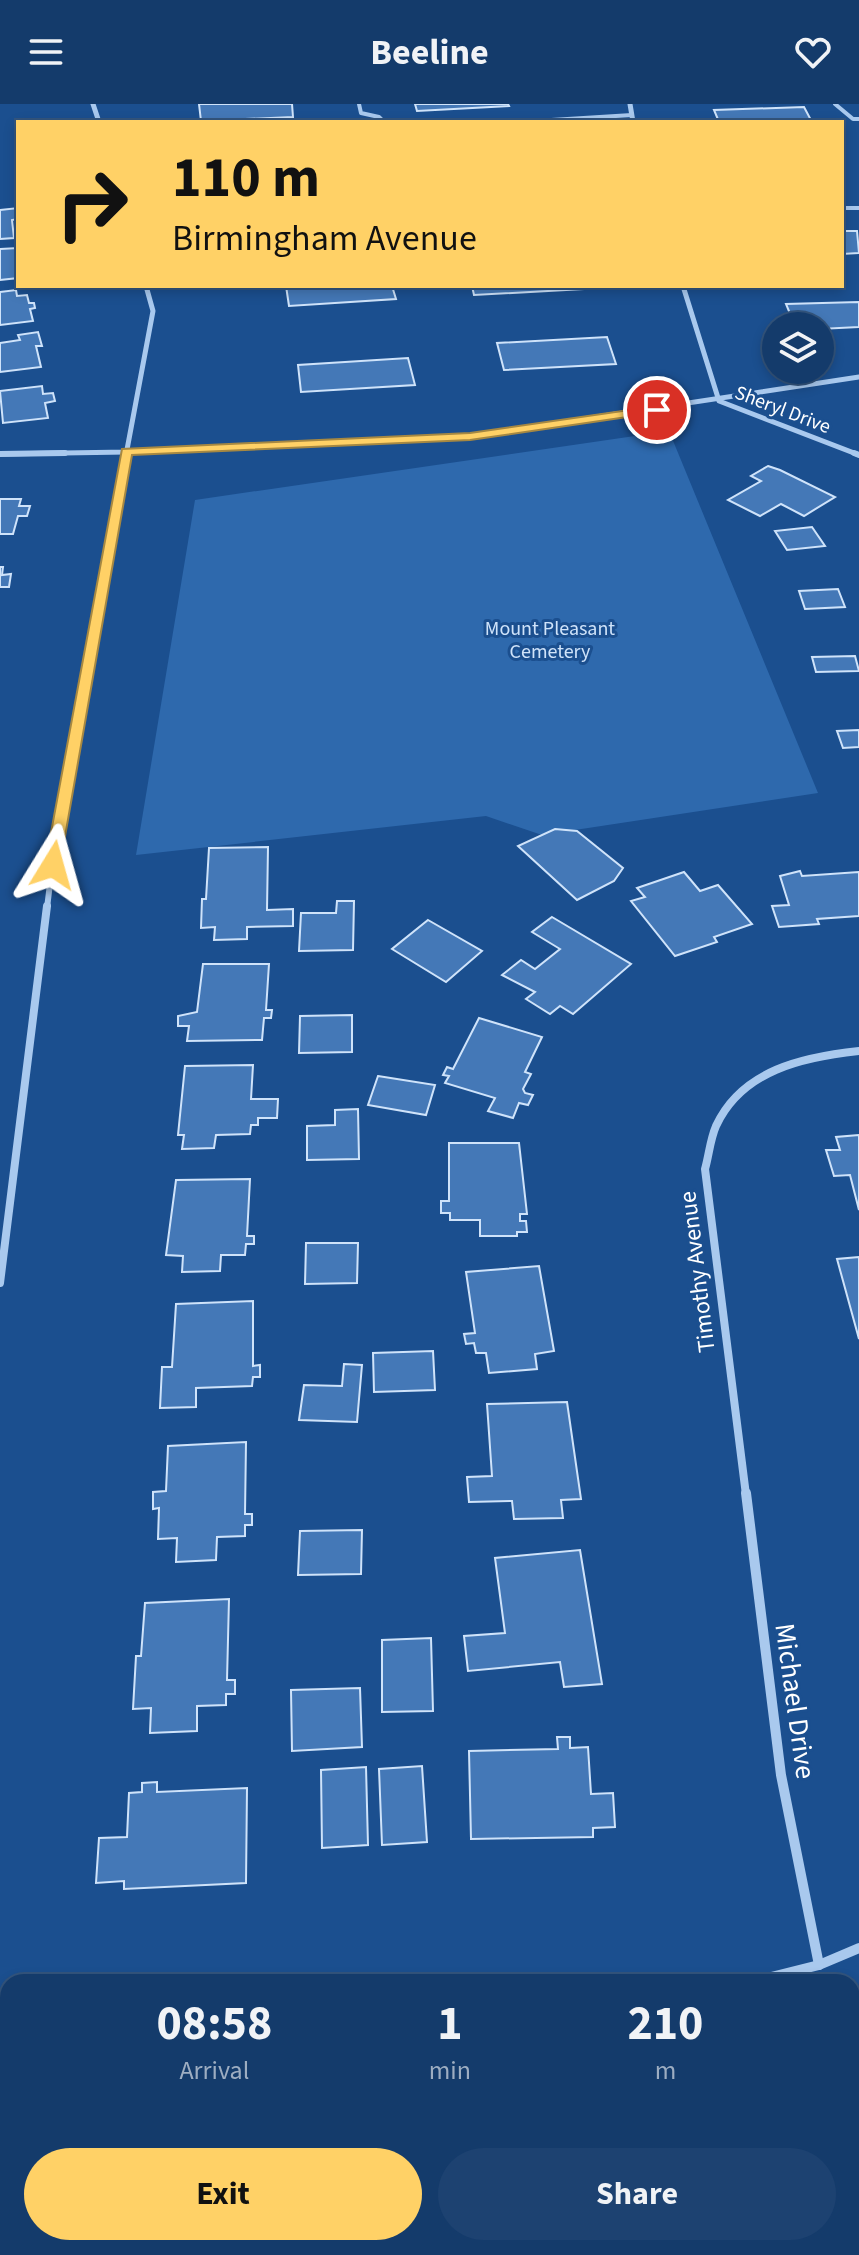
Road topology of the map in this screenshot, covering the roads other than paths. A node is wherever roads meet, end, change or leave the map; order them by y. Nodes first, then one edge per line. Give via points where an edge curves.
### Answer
1 (359, 104) edge
2 (630, 104) edge
3 (835, 104) edge
4 (632, 115) junction
5 (859, 119) edge
6 (382, 120) edge
7 (551, 120) edge
8 (633, 120) edge
9 (147, 288) edge
10 (684, 288) edge
11 (859, 377) edge
12 (719, 401) junction
13 (127, 452) junction
14 (0, 454) edge
15 (859, 455) edge
16 (859, 1051) edge
17 (0, 1283) edge
18 (738, 1441) joint
19 (859, 1948) edge
20 (819, 1965) junction
21 (784, 1974) edge

1 - 6 lane via 361,113
2 - 4 street
3 - 5 lane
4 - 7 lane
4 - 8 street
9 - 13 street via 153,311
10 - 12 street, Sheryl Drive
11 - 12 street
12 - 13 street via 470,436
12 - 15 street, Sheryl Drive
13 - 14 street
13 - 17 street via 56,835
16 - 18 street, Timothy Avenue via 797,1059 765,1074 736,1093 716,1126 705,1169
18 - 20 street, Michael Drive via 781,1775
19 - 20 street
20 - 21 street

